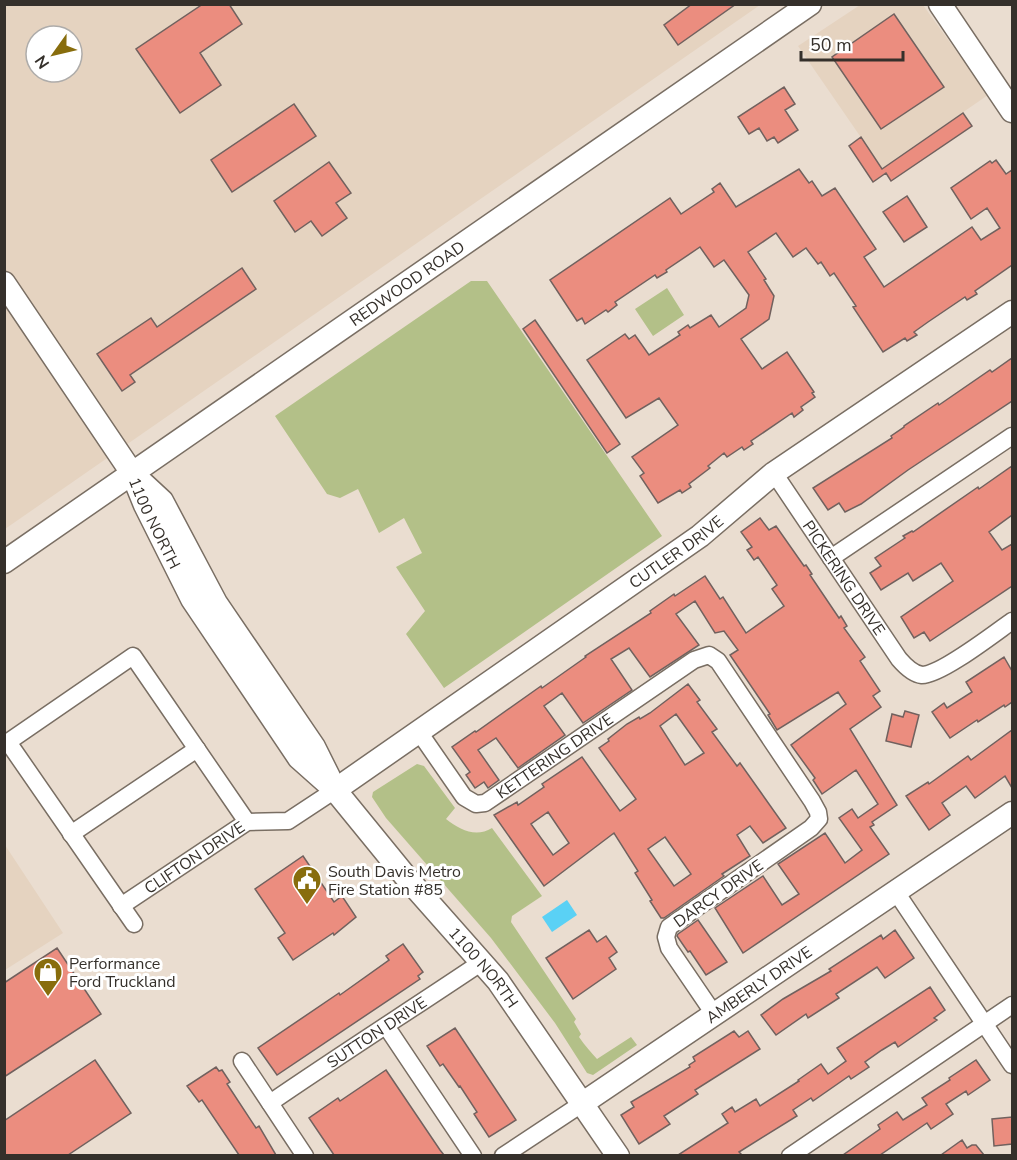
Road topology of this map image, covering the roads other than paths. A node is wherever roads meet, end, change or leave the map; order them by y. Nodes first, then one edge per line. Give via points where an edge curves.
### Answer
1 (810, 4) edge
2 (940, 4) edge
3 (1012, 111) edge
4 (4, 284) edge
5 (1012, 312) edge
6 (1012, 436) edge
7 (132, 473) junction
8 (774, 473) junction
9 (831, 558) junction
10 (4, 562) edge
11 (1012, 621) edge
12 (419, 732) junction
13 (197, 749) junction
14 (335, 790) junction
15 (1012, 813) edge
16 (819, 819) joint
17 (247, 822) junction
18 (71, 834) junction
19 (896, 892) junction
20 (121, 906) junction
21 (134, 924) dead end
22 (482, 962) junction
23 (1012, 1005) edge
24 (714, 1014) junction
25 (984, 1024) junction
26 (386, 1026) junction
27 (242, 1061) dead end
28 (1012, 1065) edge
29 (270, 1102) junction
30 (582, 1103) junction
31 (305, 1155) edge
32 (473, 1155) edge
33 (503, 1155) edge
34 (618, 1155) edge
35 (790, 1155) edge

1 - 7 street, REDWOOD ROAD
2 - 3 street
4 - 7 street, 1100 NORTH
5 - 8 street, CUTLER DRIVE
6 - 9 street
7 - 10 street, REDWOOD ROAD
7 - 14 street, 1100 NORTH via 202,615 299,758
8 - 9 street, PICKERING DRIVE
8 - 12 street, CUTLER DRIVE via 700,536
9 - 11 street, PICKERING DRIVE via 899,660 920,675 938,670
12 - 14 street, CUTLER DRIVE
12 - 16 street, KETTERING DRIVE via 464,798 476,804 485,803 694,660 709,655 721,665 812,801
13 - 17 street
13 - 18 street
13 - 18 street via 133,656 8,742
14 - 17 street, CLIFTON DRIVE via 288,821
14 - 22 street, 1100 NORTH
15 - 19 street, AMBERLY DRIVE
16 - 24 street, DARCY DRIVE via 669,927 669,948
17 - 20 street, CLIFTON DRIVE
18 - 20 street
19 - 24 street, AMBERLY DRIVE
19 - 25 street
20 - 21 street
22 - 26 street, SUTTON DRIVE
22 - 30 street, 1100 NORTH
23 - 25 street
24 - 30 street, AMBERLY DRIVE
25 - 28 street
25 - 35 street
26 - 29 street, SUTTON DRIVE
26 - 32 street
27 - 29 street
29 - 31 street
30 - 33 street, AMBERLY DRIVE
30 - 34 street, 1100 NORTH

